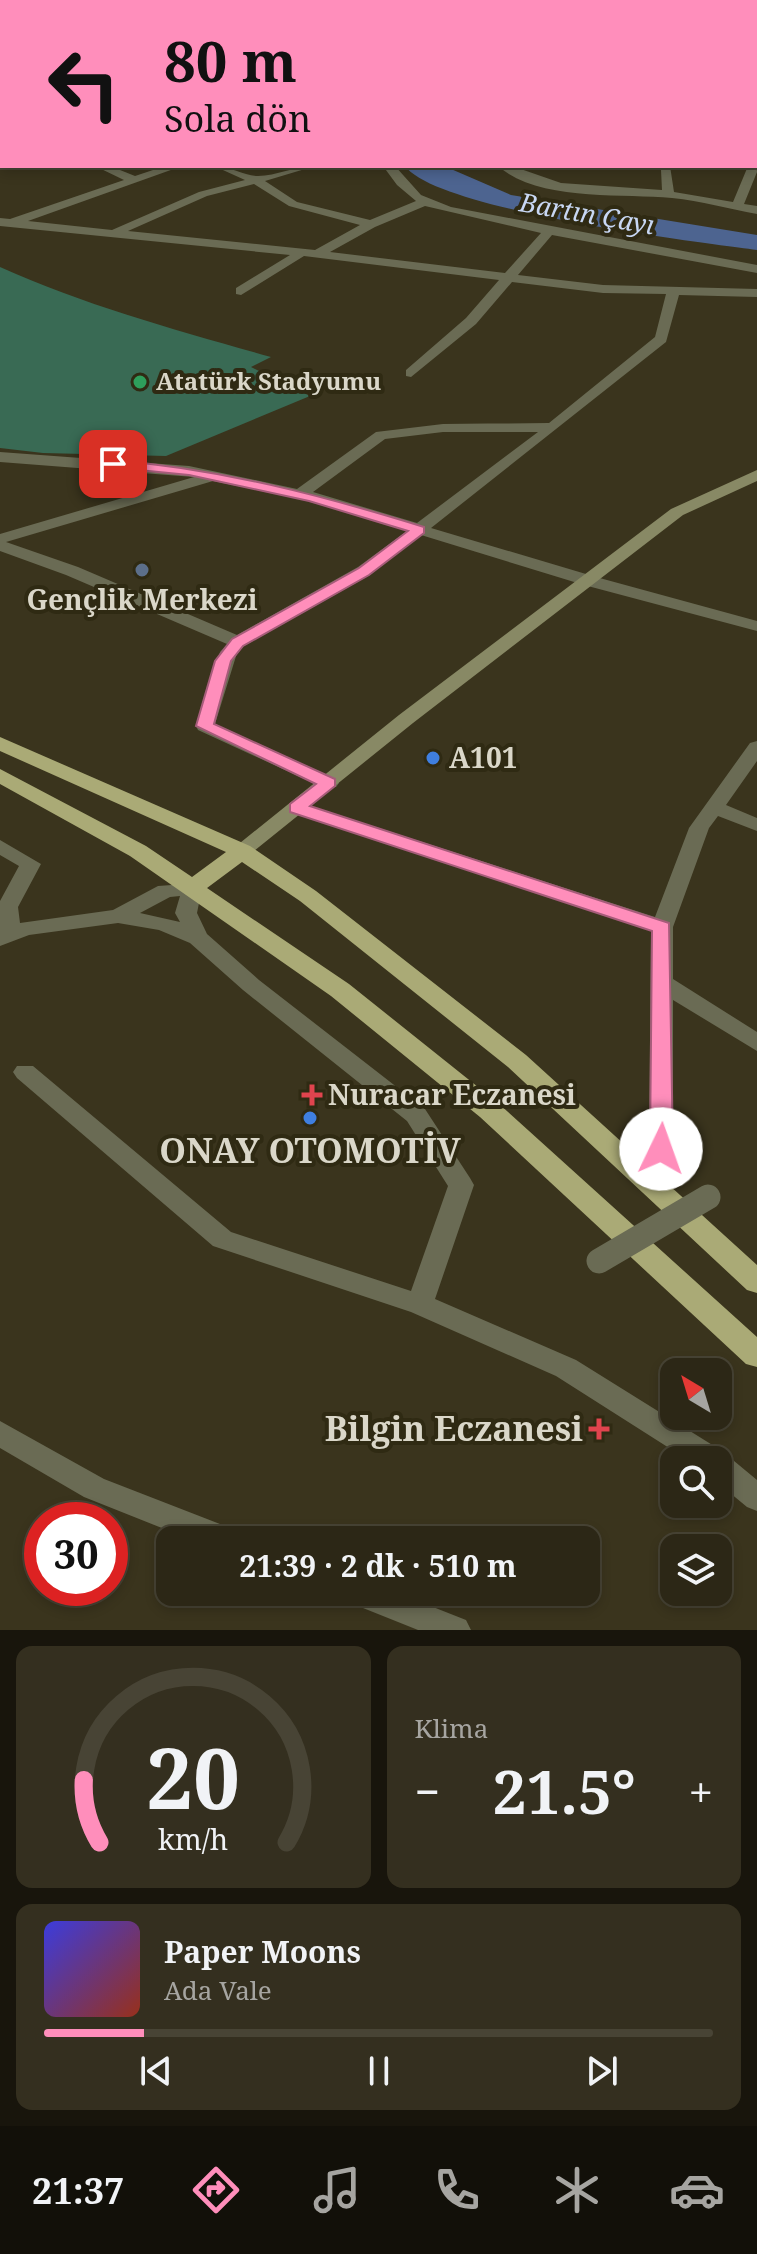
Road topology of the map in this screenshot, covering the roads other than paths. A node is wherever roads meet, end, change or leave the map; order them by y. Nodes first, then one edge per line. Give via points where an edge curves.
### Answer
1 (106, 168) edge
2 (169, 168) edge
3 (225, 168) edge
4 (301, 168) edge
5 (390, 168) edge
6 (507, 168) edge
7 (666, 168) edge
8 (754, 168) edge
9 (131, 179) junction
10 (256, 180) junction
11 (668, 195) junction
12 (427, 201) junction
13 (737, 207) junction
14 (757, 210) edge
15 (5, 223) edge
16 (371, 224) junction
17 (548, 232) junction
18 (112, 234) junction
19 (310, 253) junction
20 (757, 269) edge
21 (507, 278) junction
22 (241, 291) dead end
23 (673, 291) junction
24 (757, 293) edge
25 (411, 373) dead end
26 (553, 427) junction
27 (0, 457) edge
28 (757, 475) edge
29 (212, 476) junction
30 (300, 494) junction
31 (419, 530) junction
32 (0, 539) edge
33 (0, 546) edge
34 (590, 581) junction
35 (757, 626) edge
36 (238, 642) junction
37 (0, 743) edge
38 (757, 747) edge
39 (0, 775) edge
40 (329, 783) junction
41 (712, 806) junction
42 (297, 808) junction
43 (757, 825) edge
44 (0, 846) edge
45 (242, 851) junction
46 (192, 888) junction
47 (118, 916) junction
48 (662, 927) junction
49 (5, 937) edge
50 (198, 938) junction
51 (663, 983) junction
52 (757, 1043) edge
53 (25, 1072) dead end
54 (661, 1149) dead end
55 (708, 1197) dead end
56 (599, 1261) dead end
57 (757, 1282) edge
58 (420, 1304) junction
59 (757, 1355) edge
60 (0, 1433) edge
61 (690, 1446) edge
62 (732, 1477) edge
63 (757, 1498) edge
64 (191, 1526) edge
65 (394, 1606) edge
66 (455, 1630) edge

1 - 9 street
2 - 9 street
3 - 10 street
4 - 10 street
5 - 12 street
6 - 11 street via 526,179 553,184
7 - 11 street
8 - 13 street
9 - 15 street
10 - 16 street via 293,204
10 - 18 street via 203,194
11 - 13 street
12 - 16 street
12 - 17 street
13 - 14 street
15 - 18 street
16 - 19 street
17 - 20 street
17 - 21 street
18 - 19 street
19 - 21 street
19 - 22 street
21 - 23 street
21 - 25 street via 471,321
23 - 24 street
23 - 26 street via 661,339
26 - 30 street via 443,428 381,435
26 - 31 street
27 - 29 street
28 - 34 main road via 677,512
29 - 30 street
29 - 32 street
30 - 31 street
31 - 34 street
31 - 36 street via 364,571
33 - 36 street
34 - 35 street
34 - 40 main road
36 - 40 street via 223,661 205,726
37 - 45 highway
38 - 41 street
39 - 46 highway via 138,851
40 - 42 main road
41 - 43 street
41 - 48 street
42 - 45 main road
42 - 48 street
44 - 49 street via 31,864 7,907
45 - 46 highway
45 - 57 highway via 347,924 517,1061
46 - 47 street via 165,891
46 - 50 street via 186,913
46 - 59 highway via 340,990 489,1110
47 - 49 street via 25,929
47 - 50 street via 164,924
48 - 51 street
50 - 58 street via 416,1115 461,1185
51 - 52 street
51 - 54 street
53 - 58 street via 222,1239
55 - 56 street, bridge
58 - 61 street via 566,1368
60 - 64 street via 94,1488
62 - 63 street
65 - 66 street

